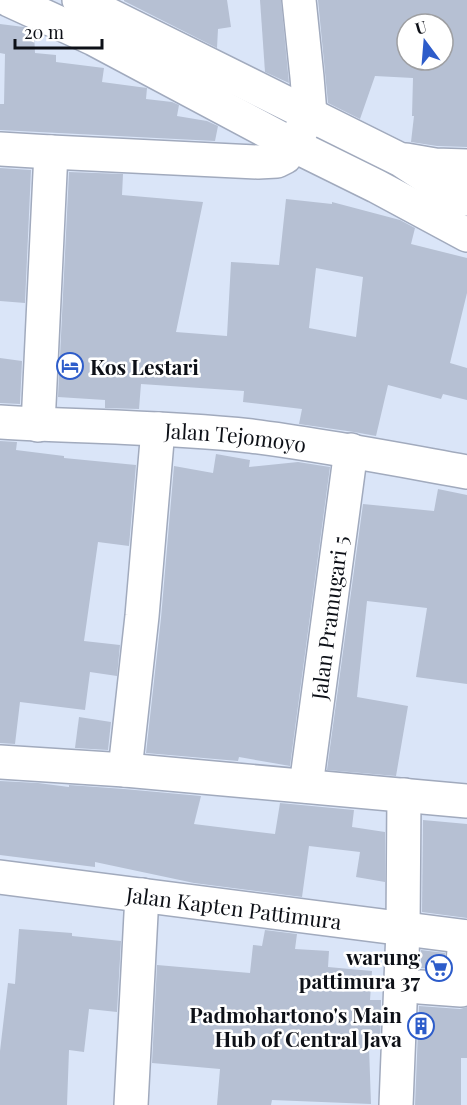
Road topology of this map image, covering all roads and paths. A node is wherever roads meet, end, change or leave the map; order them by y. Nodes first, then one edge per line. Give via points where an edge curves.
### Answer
1 (9, 0) edge
2 (79, 0) edge
3 (299, 0) edge
4 (301, 129) junction
5 (0, 148) edge
6 (51, 152) junction
7 (401, 159) junction
8 (467, 166) edge
9 (467, 199) edge
10 (467, 236) edge
11 (0, 422) edge
12 (38, 424) junction
13 (159, 429) junction
14 (351, 450) junction
15 (467, 472) edge
16 (0, 762) edge
17 (125, 770) junction
18 (306, 786) junction
19 (404, 795) junction
20 (467, 801) edge
21 (0, 877) edge
22 (142, 895) junction
23 (403, 930) junction
24 (466, 937) edge
25 (420, 987) dead end
26 (131, 1105) edge
27 (396, 1105) edge

1 - 4 street
2 - 4 street
3 - 4 street via 308,77
4 - 6 street via 285,157 267,162
4 - 7 street
4 - 10 street via 376,186
5 - 6 street
6 - 12 street
7 - 8 street
7 - 9 street
11 - 12 street, Jalan Tejomoyo
12 - 13 street, Jalan Tejomoyo
13 - 14 street, Jalan Tejomoyo
13 - 17 street
14 - 15 street, Jalan Tejomoyo
14 - 18 street, Jalan Pramugari 5
16 - 17 street
17 - 18 street
18 - 19 street
19 - 20 street
19 - 23 street
21 - 22 street, Jalan Kapten Pattimura
22 - 23 street, Jalan Kapten Pattimura
22 - 26 street
23 - 24 street, Jalan Kapten Pattimura
23 - 27 street
24 - 25 street via 461,990

